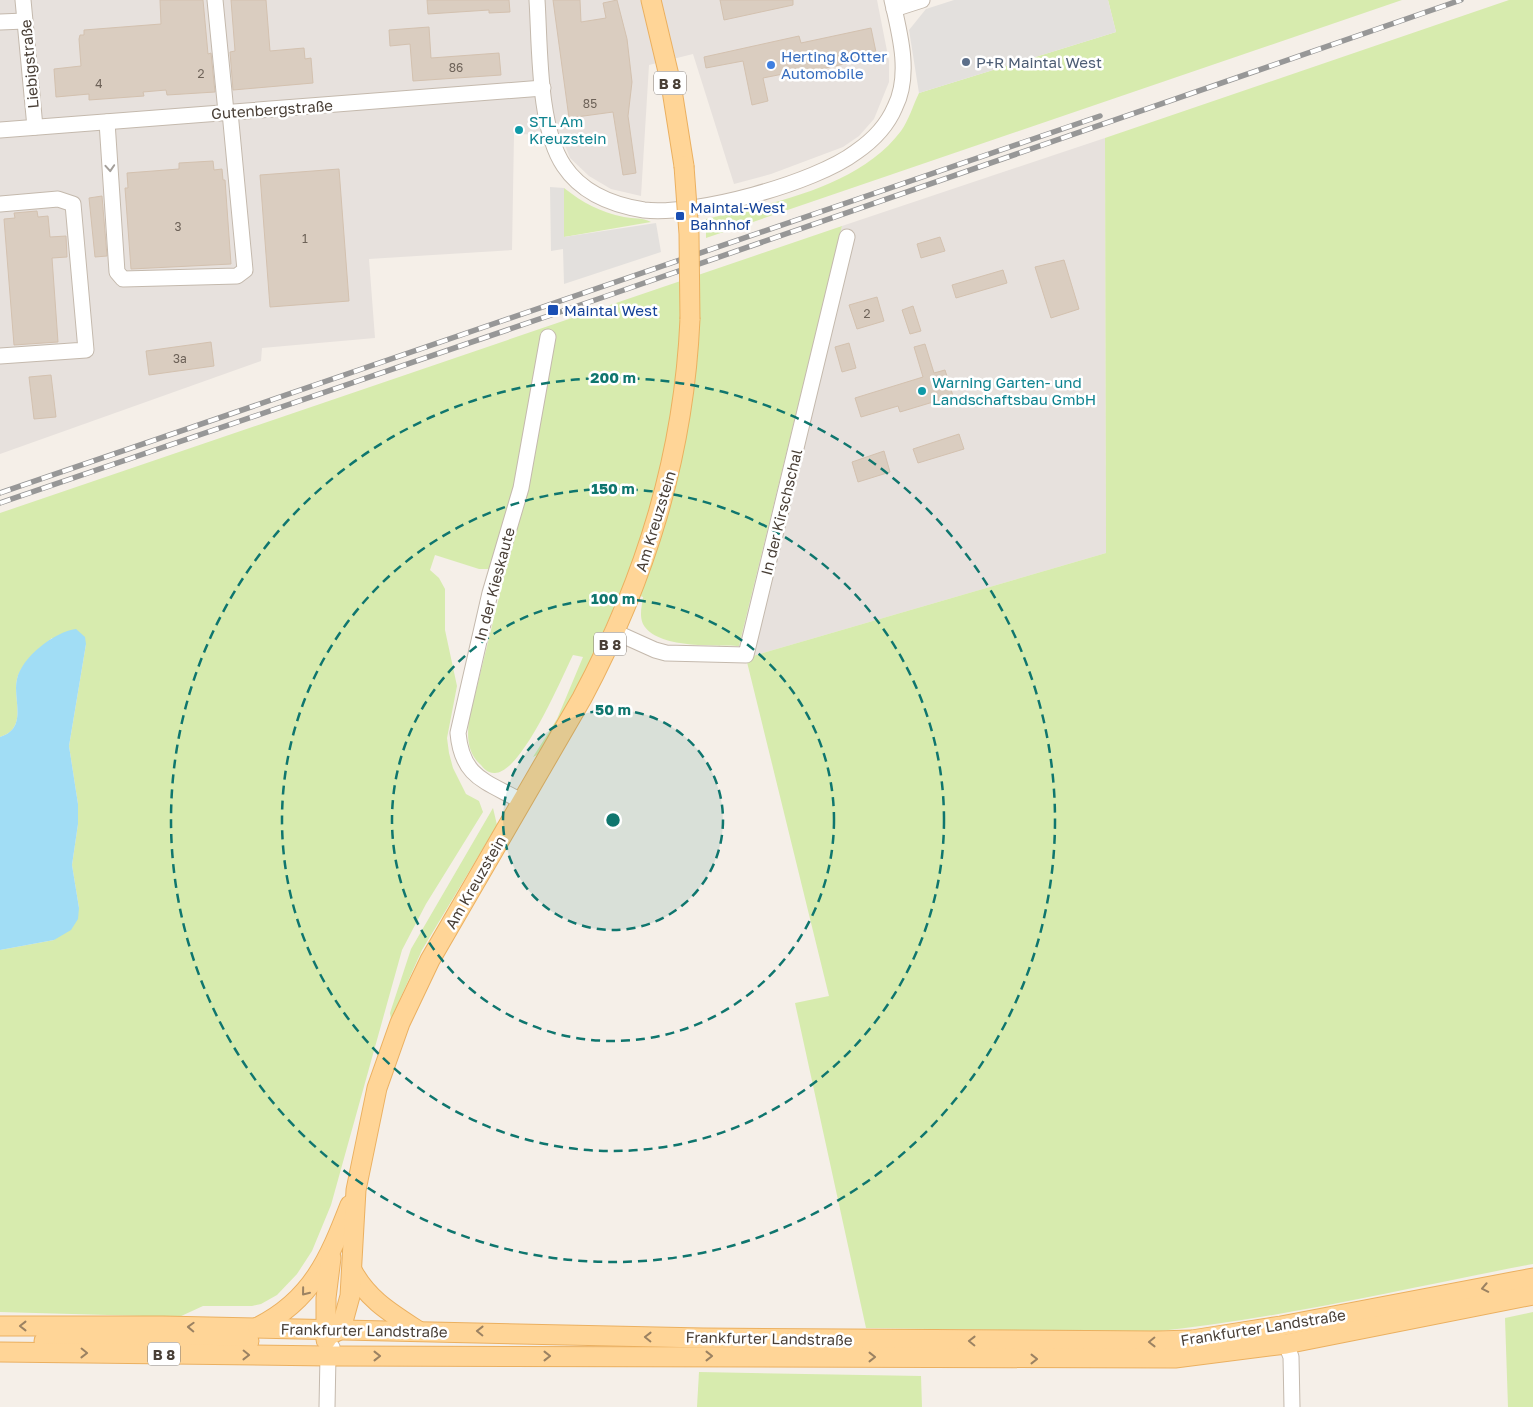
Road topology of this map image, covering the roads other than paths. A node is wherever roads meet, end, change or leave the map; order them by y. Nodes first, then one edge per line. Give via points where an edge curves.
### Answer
1 (23, 0) edge
2 (215, 0) edge
3 (537, 0) edge
4 (651, 0) edge
5 (922, 0) edge
6 (893, 4) edge
7 (25, 21) junction
8 (0, 22) edge
9 (544, 88) junction
10 (228, 112) junction
11 (107, 122) junction
12 (35, 127) junction
13 (0, 130) edge
14 (0, 204) edge
15 (847, 236) dead end
16 (548, 337) dead end
17 (0, 356) edge
18 (615, 632) junction
19 (521, 801) junction
20 (356, 1190) junction
21 (332, 1252) junction
22 (352, 1270) junction
23 (1533, 1278) edge
24 (1533, 1296) edge
25 (0, 1326) edge
26 (255, 1328) junction
27 (417, 1330) junction
28 (331, 1332) junction
29 (0, 1342) edge
30 (1286, 1344) junction
31 (0, 1352) edge
32 (328, 1361) junction
33 (327, 1407) edge
34 (1292, 1407) edge

1 - 7 street, Liebigstraße
2 - 10 street
3 - 9 street
4 - 18 main road, Am Kreuzstein / B 8, bridge via 684,166 689,234 688,363 670,474 651,540
5 - 6 street
6 - 9 street via 903,67 900,96 880,131 855,153 819,172 743,198 682,208 644,210 594,195 565,168 555,150
7 - 8 street
7 - 12 street, Liebigstraße
9 - 10 street, Gutenbergstraße
10 - 11 street, Gutenbergstraße
11 -> 10 street via 117,272 123,279 237,276 245,270
11 - 12 street, Gutenbergstraße
12 - 13 street, Gutenbergstraße
14 - 17 street via 58,199 73,204 86,350
15 - 18 street, In der Kirschschal via 746,655 666,653
16 - 19 street, In der Kieskaute via 521,488 490,593 458,733 460,751 476,776
18 - 19 main road, Am Kreuzstein / B 8 via 582,698
19 - 20 main road, Am Kreuzstein / B 8 via 430,960 400,1023 377,1088
20 - 21 main road, Am Kreuzstein
20 - 22 main road, Am Kreuzstein / B 8
21 -> 26 main road, Am Kreuzstein via 303,1296 280,1315
21 - 28 main road via 326,1298
22 - 27 main road via 372,1298
22 - 28 main road, B 8 via 350,1296
23 -> 27 main road, Frankfurter Landstraße via 1192,1340 1095,1343 694,1338
24 - 30 main road, Frankfurter Landstraße
26 -> 25 main road, Frankfurter Landstraße / B 8
26 - 28 main road, Frankfurter Landstraße
27 - 28 main road, Frankfurter Landstraße
28 - 29 main road, B 8 via 306,1342 86,1339
28 - 32 main road
32 -> 30 main road, Frankfurter Landstraße via 638,1356 1126,1360 1212,1355
30 - 34 street via 1291,1357
31 -> 32 main road, Frankfurter Landstraße / B 8
32 - 33 street

